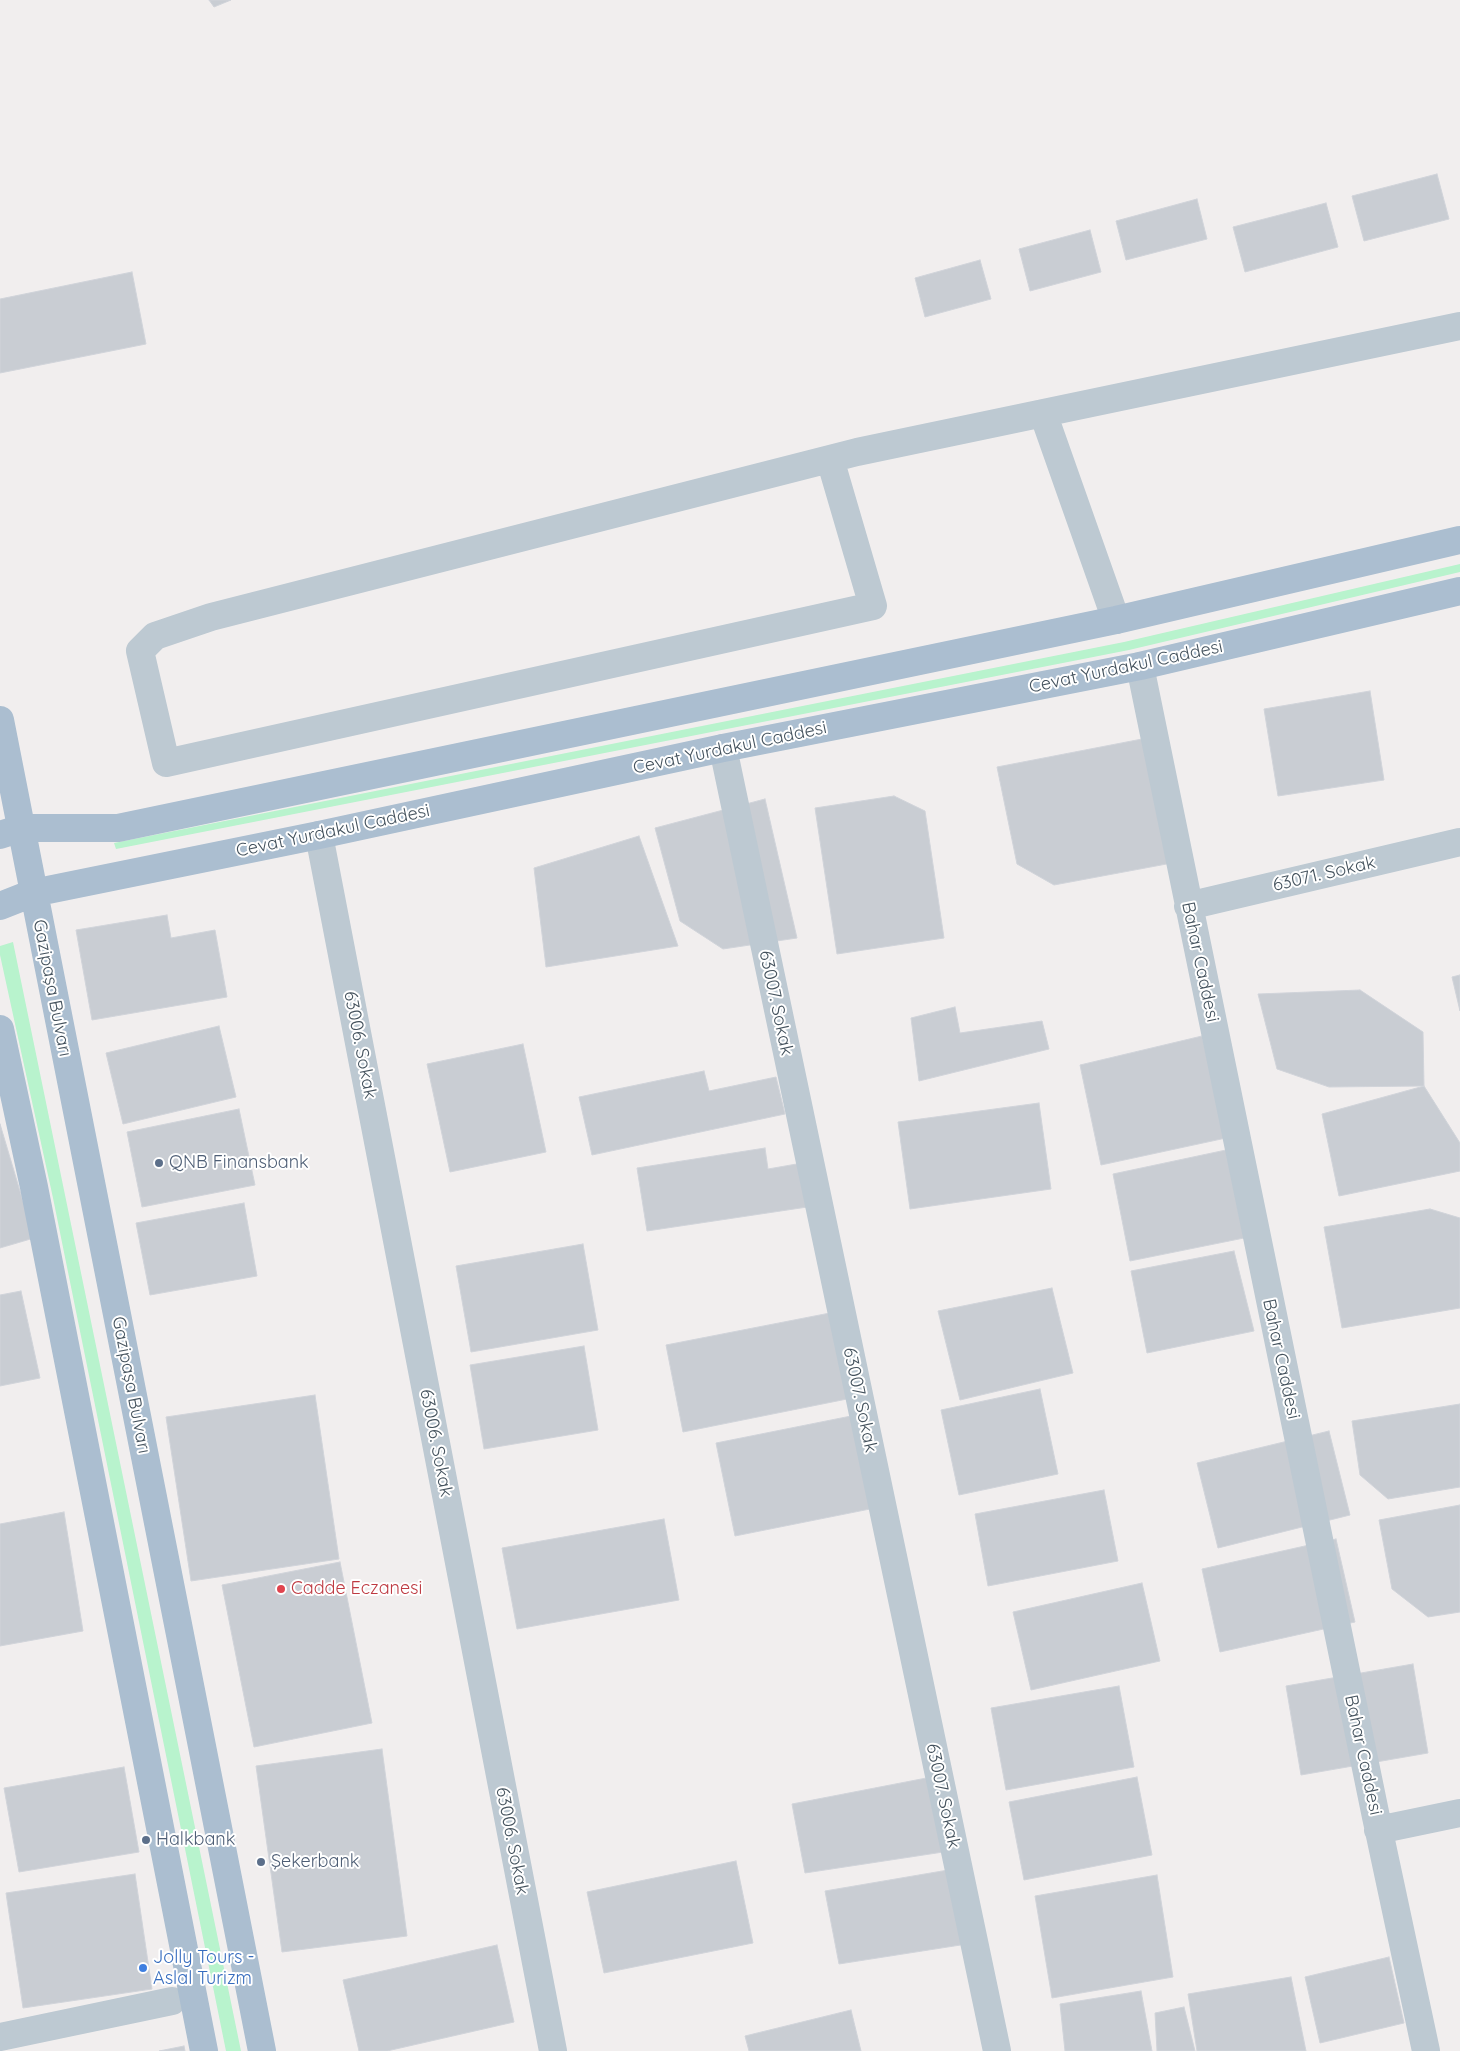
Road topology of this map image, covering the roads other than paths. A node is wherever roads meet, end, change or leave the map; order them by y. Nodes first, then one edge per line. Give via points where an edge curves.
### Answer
1 (1460, 326) edge
2 (1043, 413) junction
3 (830, 459) junction
4 (1460, 540) edge
5 (1460, 591) edge
6 (1116, 620) junction
7 (1140, 666) junction
8 (0, 720) edge
9 (724, 748) junction
10 (11, 831) edge
11 (319, 835) junction
12 (1460, 842) edge
13 (33, 893) junction
14 (0, 906) edge
15 (1188, 906) junction
16 (1, 1039) edge
17 (1460, 1813) edge
18 (1378, 1830) junction
19 (172, 2001) dead end
20 (0, 2037) edge
21 (204, 2051) edge
22 (262, 2051) edge
23 (553, 2051) edge
24 (997, 2051) edge
25 (1426, 2051) edge

1 - 2 street
2 - 3 street
2 - 6 street
3 - 3 street via 872,606 166,763 140,652 156,636 211,617
4 - 6 main road
5 - 7 main road, Cevat Yurdakul Caddesi
6 - 10 main road via 118,828
7 - 9 main road, Cevat Yurdakul Caddesi
7 - 15 street, Bahar Caddesi
8 - 10 main road, Gazipaşa Bulvarı
9 - 11 main road, Cevat Yurdakul Caddesi
9 - 24 street, 63007. Sokak
10 - 13 main road, Gazipaşa Bulvarı
11 - 13 main road, Cevat Yurdakul Caddesi
11 - 23 street, 63006. Sokak
12 - 15 street, 63071. Sokak
13 - 14 main road, Cevat Yurdakul Caddesi
13 - 22 main road, Gazipaşa Bulvarı
15 - 18 street, Bahar Caddesi
16 - 21 main road via 36,1197
17 - 18 street
18 - 25 street, Bahar Caddesi
19 - 20 street

